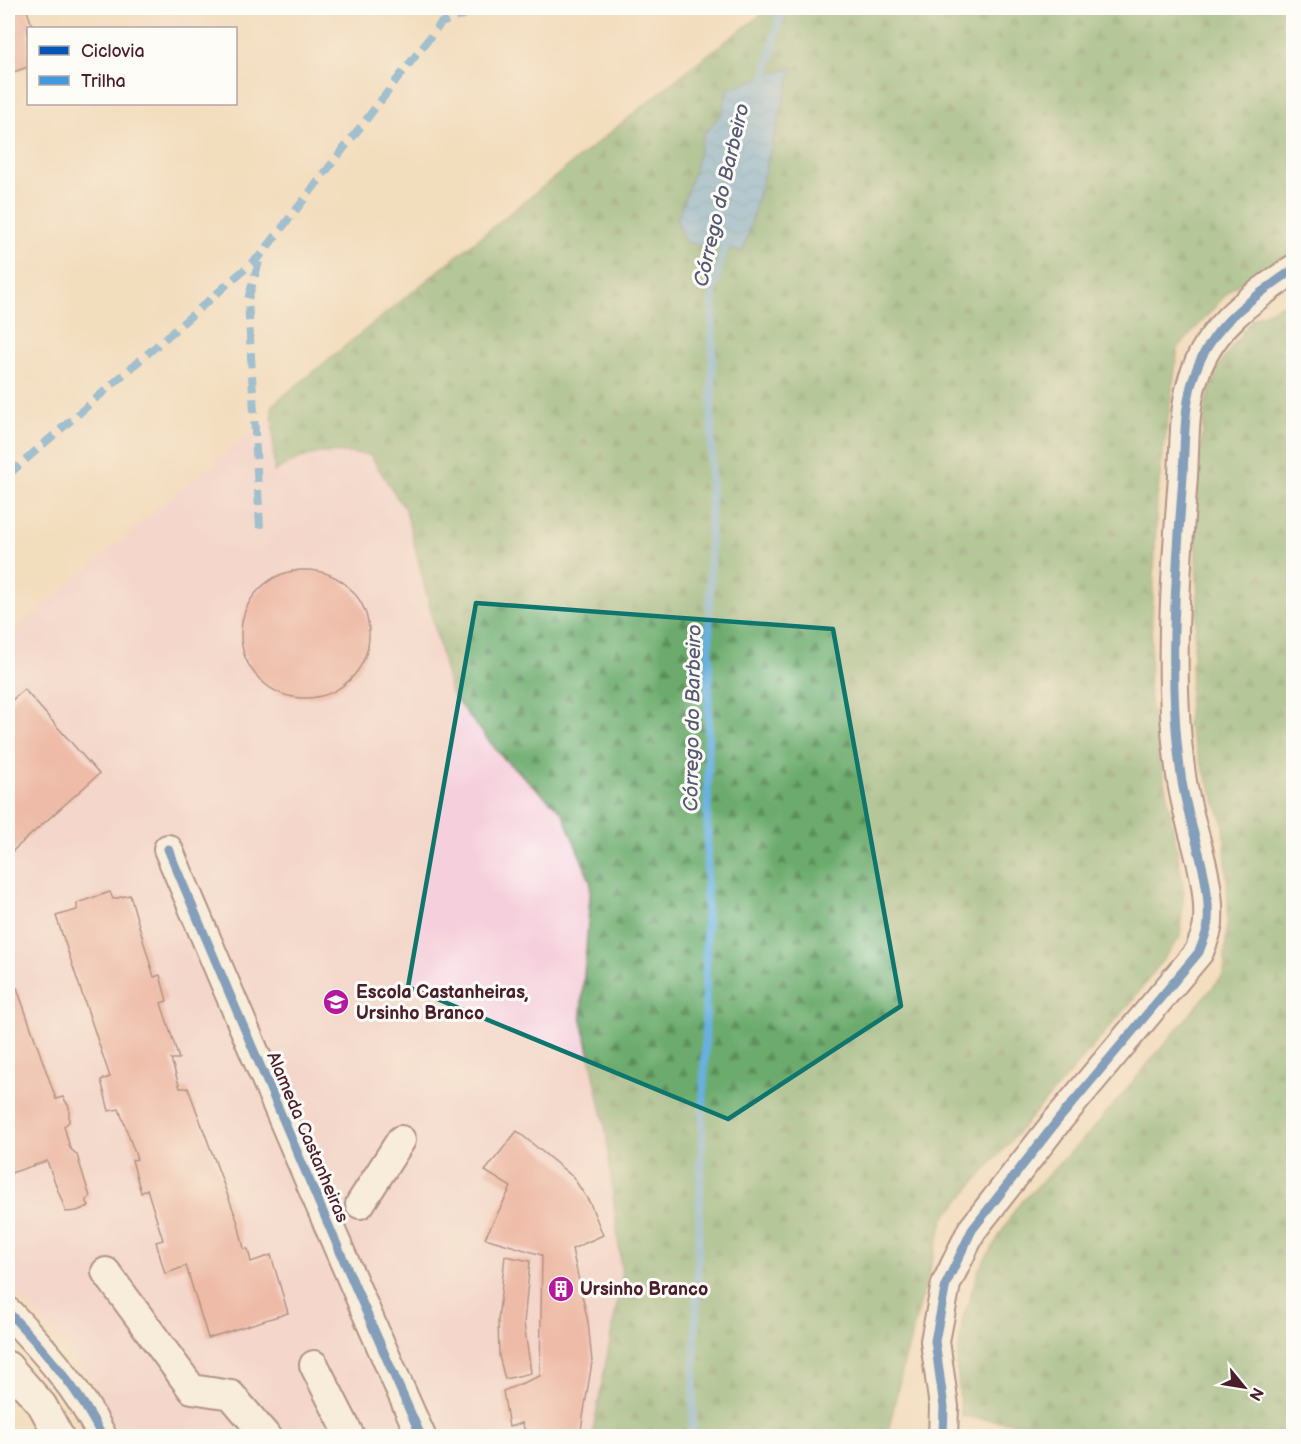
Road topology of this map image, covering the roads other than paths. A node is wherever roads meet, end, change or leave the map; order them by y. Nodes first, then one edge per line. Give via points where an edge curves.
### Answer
1 (1293, 269) edge
2 (168, 849) dead end
3 (401, 1140) dead end
4 (360, 1204) dead end
5 (106, 1272) dead end
6 (8, 1312) edge
7 (314, 1365) dead end
8 (8, 1366) edge
9 (59, 1437) edge
10 (102, 1437) edge
11 (266, 1437) edge
12 (350, 1437) edge
13 (421, 1437) edge
14 (943, 1437) edge

1 - 14 street via 1242,304 1215,334 1196,368 1187,408 1178,540 1174,714 1181,777 1208,894 1208,924 1199,952 972,1230 946,1284 935,1341 944,1407
2 - 13 street, Alameda Castanheiras via 324,1220
3 - 4 street
5 - 11 street via 192,1389 231,1395
6 - 10 street via 80,1395
7 - 12 street
8 - 9 street via 42,1405

